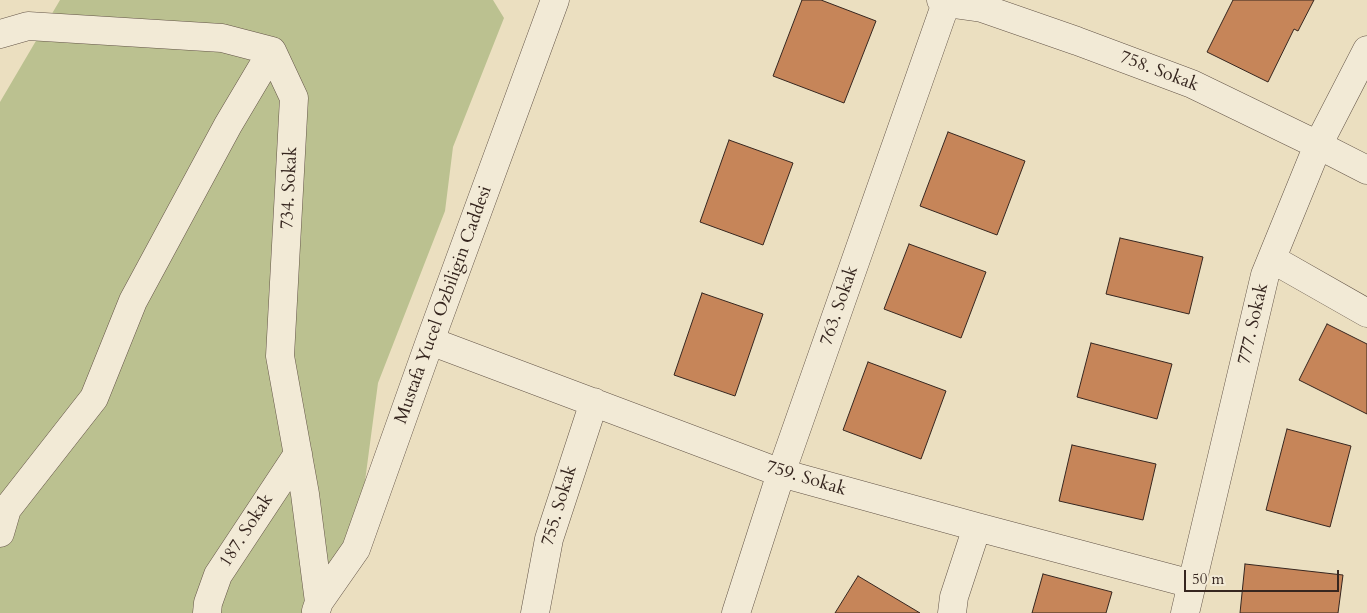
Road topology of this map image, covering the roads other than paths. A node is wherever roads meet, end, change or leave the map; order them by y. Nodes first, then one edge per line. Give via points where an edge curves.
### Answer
1 (556, 0) edge
2 (945, 1) edge
3 (0, 34) edge
4 (1367, 50) edge
5 (272, 51) junction
6 (1318, 145) junction
7 (1367, 170) edge
8 (1272, 259) junction
9 (1367, 313) edge
10 (430, 342) junction
11 (594, 402) junction
12 (298, 454) junction
13 (781, 473) junction
14 (977, 527) junction
15 (0, 533) edge
16 (1192, 584) junction
17 (317, 608) edge
18 (207, 613) edge
19 (534, 613) edge
20 (736, 613) edge
21 (952, 613) edge
22 (1185, 613) edge

1 - 10 street, Mustafa Yucel Ozbiligin Caddesi
2 - 6 street, 758. Sokak via 982,8 1192,84
2 - 13 street, 763. Sokak
3 - 5 street via 28,26 222,38
4 - 6 street, 777. Sokak
5 - 12 street, 734. Sokak via 294,98 280,356
5 - 15 street via 228,124 133,300 94,398 8,509
6 - 7 street, 758. Sokak
6 - 8 street, 777. Sokak
8 - 9 street
8 - 16 street, 777. Sokak via 1265,275
10 - 11 street, 759. Sokak
10 - 17 street, Mustafa Yucel Ozbiligin Caddesi via 356,549
11 - 13 street, 759. Sokak
11 - 19 street, 755. Sokak via 549,539
12 - 17 street, 734. Sokak
12 - 18 street, 187. Sokak via 218,575
13 - 14 street, 759. Sokak
13 - 20 street, 763. Sokak
14 - 16 street, 759. Sokak
14 - 21 street via 954,597
16 - 22 street, 777. Sokak

